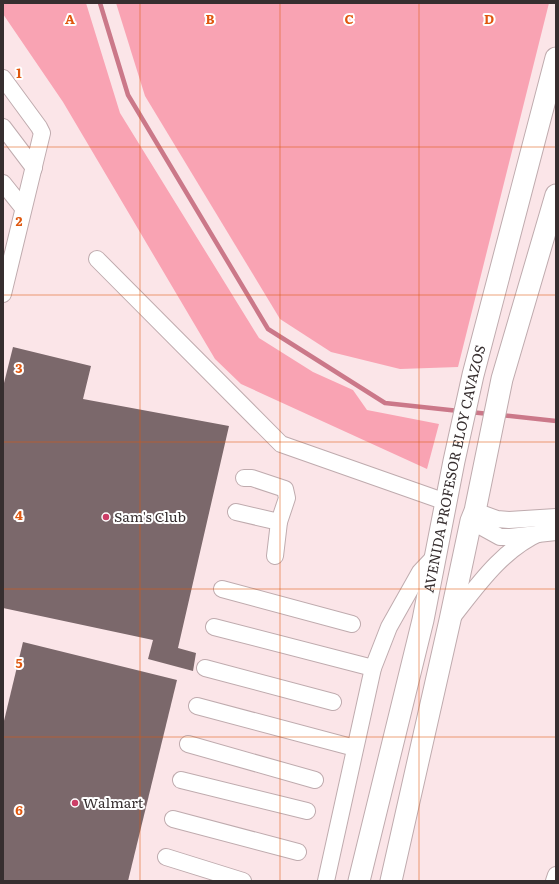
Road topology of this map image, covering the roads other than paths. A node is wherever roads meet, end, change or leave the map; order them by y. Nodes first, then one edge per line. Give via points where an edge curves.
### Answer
1 (556, 58) edge
2 (3, 78) edge
3 (3, 127) edge
4 (34, 168) junction
5 (3, 183) edge
6 (556, 195) edge
7 (23, 208) junction
8 (553, 222) edge
9 (7, 252) edge
10 (97, 258) dead end
11 (3, 294) edge
12 (244, 478) dead end
13 (446, 502) junction
14 (236, 512) dead end
15 (473, 516) junction
16 (556, 518) edge
17 (279, 522) junction
18 (549, 532) edge
19 (436, 555) junction
20 (275, 556) dead end
21 (222, 589) dead end
22 (450, 620) junction
23 (352, 624) dead end
24 (214, 627) dead end
25 (205, 668) dead end
26 (373, 668) junction
27 (333, 702) dead end
28 (197, 706) dead end
29 (188, 744) dead end
30 (355, 748) junction
31 (181, 780) dead end
32 (315, 780) dead end
33 (307, 811) dead end
34 (173, 819) dead end
35 (298, 852) dead end
36 (166, 858) dead end
37 (556, 875) edge
38 (243, 881) edge
39 (326, 881) edge
40 (359, 881) edge
41 (391, 881) edge
42 (554, 881) edge

1 - 13 main road, AVENIDA PROFESOR ELOY CAVAZOS via 472,375
2 - 4 street via 42,131
3 - 4 street
4 - 7 street
5 - 7 street
6 - 8 main road, AVENIDA PROFESOR ELOY CAVAZOS
7 - 9 street
8 - 15 main road, AVENIDA PROFESOR ELOY CAVAZOS via 502,379
9 - 11 street
10 - 13 street via 280,444
12 - 17 street via 252,478 285,489 287,498
13 - 19 main road, AVENIDA PROFESOR ELOY CAVAZOS
14 - 17 street
15 - 16 street via 509,520
15 - 18 street via 500,536
15 - 22 main road, AVENIDA PROFESOR ELOY CAVAZOS
17 - 20 street
18 - 22 street via 527,539 506,555
19 - 26 street via 420,572 389,627
19 - 40 main road, AVENIDA PROFESOR ELOY CAVAZOS via 423,620
21 - 23 street
22 - 41 main road, AVENIDA PROFESOR ELOY CAVAZOS
24 - 26 street
25 - 27 street
26 - 30 street
28 - 30 street
29 - 32 street
30 - 39 street
31 - 33 street
34 - 35 street
36 - 38 street
37 - 42 street

